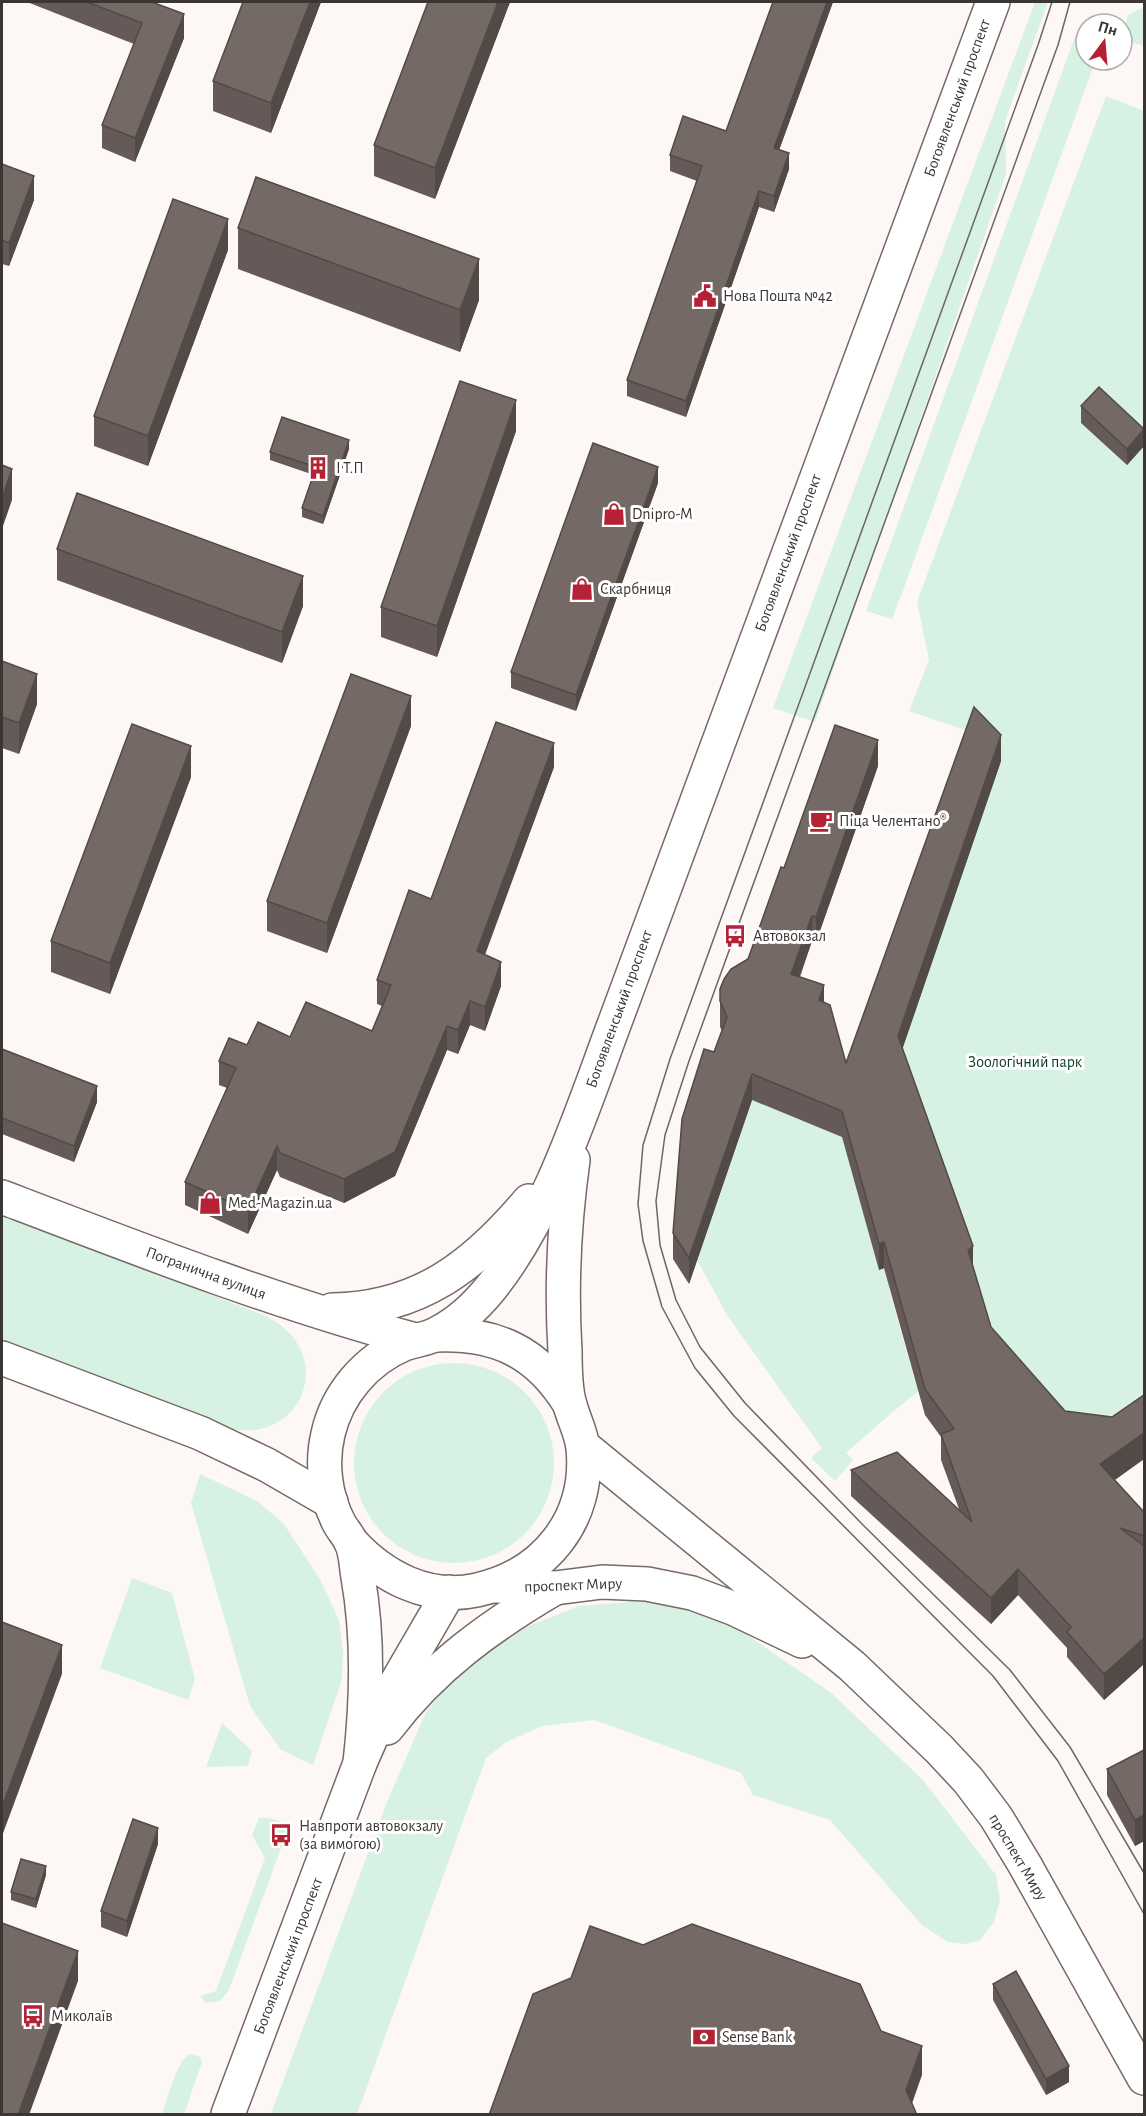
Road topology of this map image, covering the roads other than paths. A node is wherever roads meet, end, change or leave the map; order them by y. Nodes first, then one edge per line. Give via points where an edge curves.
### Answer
1 (993, 2) edge
2 (584, 1105) junction
3 (568, 1145) junction
4 (2, 1197) edge
5 (310, 1310) junction
6 (426, 1337) junction
7 (2, 1358) edge
8 (569, 1403) junction
9 (583, 1446) junction
10 (330, 1502) junction
11 (351, 1542) junction
12 (494, 1586) junction
13 (555, 1588) junction
14 (449, 1592) junction
15 (852, 1666) junction
16 (360, 1763) junction
17 (1144, 2078) edge
18 (228, 2115) edge

1 - 2 main road, Богоявленський проспект
2 - 3 main road, Богоявленський проспект
2 - 8 main road, Богоявленський проспект via 563,1253
3 - 5 main road via 543,1184 513,1219 481,1253 443,1280 401,1299 356,1310
3 - 6 main road, Богоявленський проспект via 551,1185 489,1290 465,1314
4 - 5 main road, Погранична вулиця
5 - 6 main road, Погранична вулиця
6 - 8 main road via 459,1334 503,1343 542,1368
6 - 10 main road, Богоявленський проспект via 394,1348 375,1360 358,1376 339,1404 327,1435 324,1457
7 - 10 main road via 200,1433 267,1465
8 - 9 main road, Богоявленський проспект
9 - 12 main road, Богоявленський проспект via 581,1491 564,1533 533,1565
9 - 15 main road, проспект Миру
10 - 11 main road, Богоявленський проспект
11 - 14 main road via 367,1559 395,1577 426,1590
11 - 16 main road, Богоявленський проспект via 366,1652
12 - 13 main road, проспект Миру
12 - 14 main road, Богоявленський проспект
13 - 15 main road, проспект Миру via 602,1582 647,1584 692,1593 742,1612
13 - 16 main road via 509,1614 427,1681
14 - 16 main road, Богоявленський проспект via 396,1684
15 - 17 main road, проспект Миру via 939,1749 996,1817
16 - 18 main road, Богоявленський проспект

